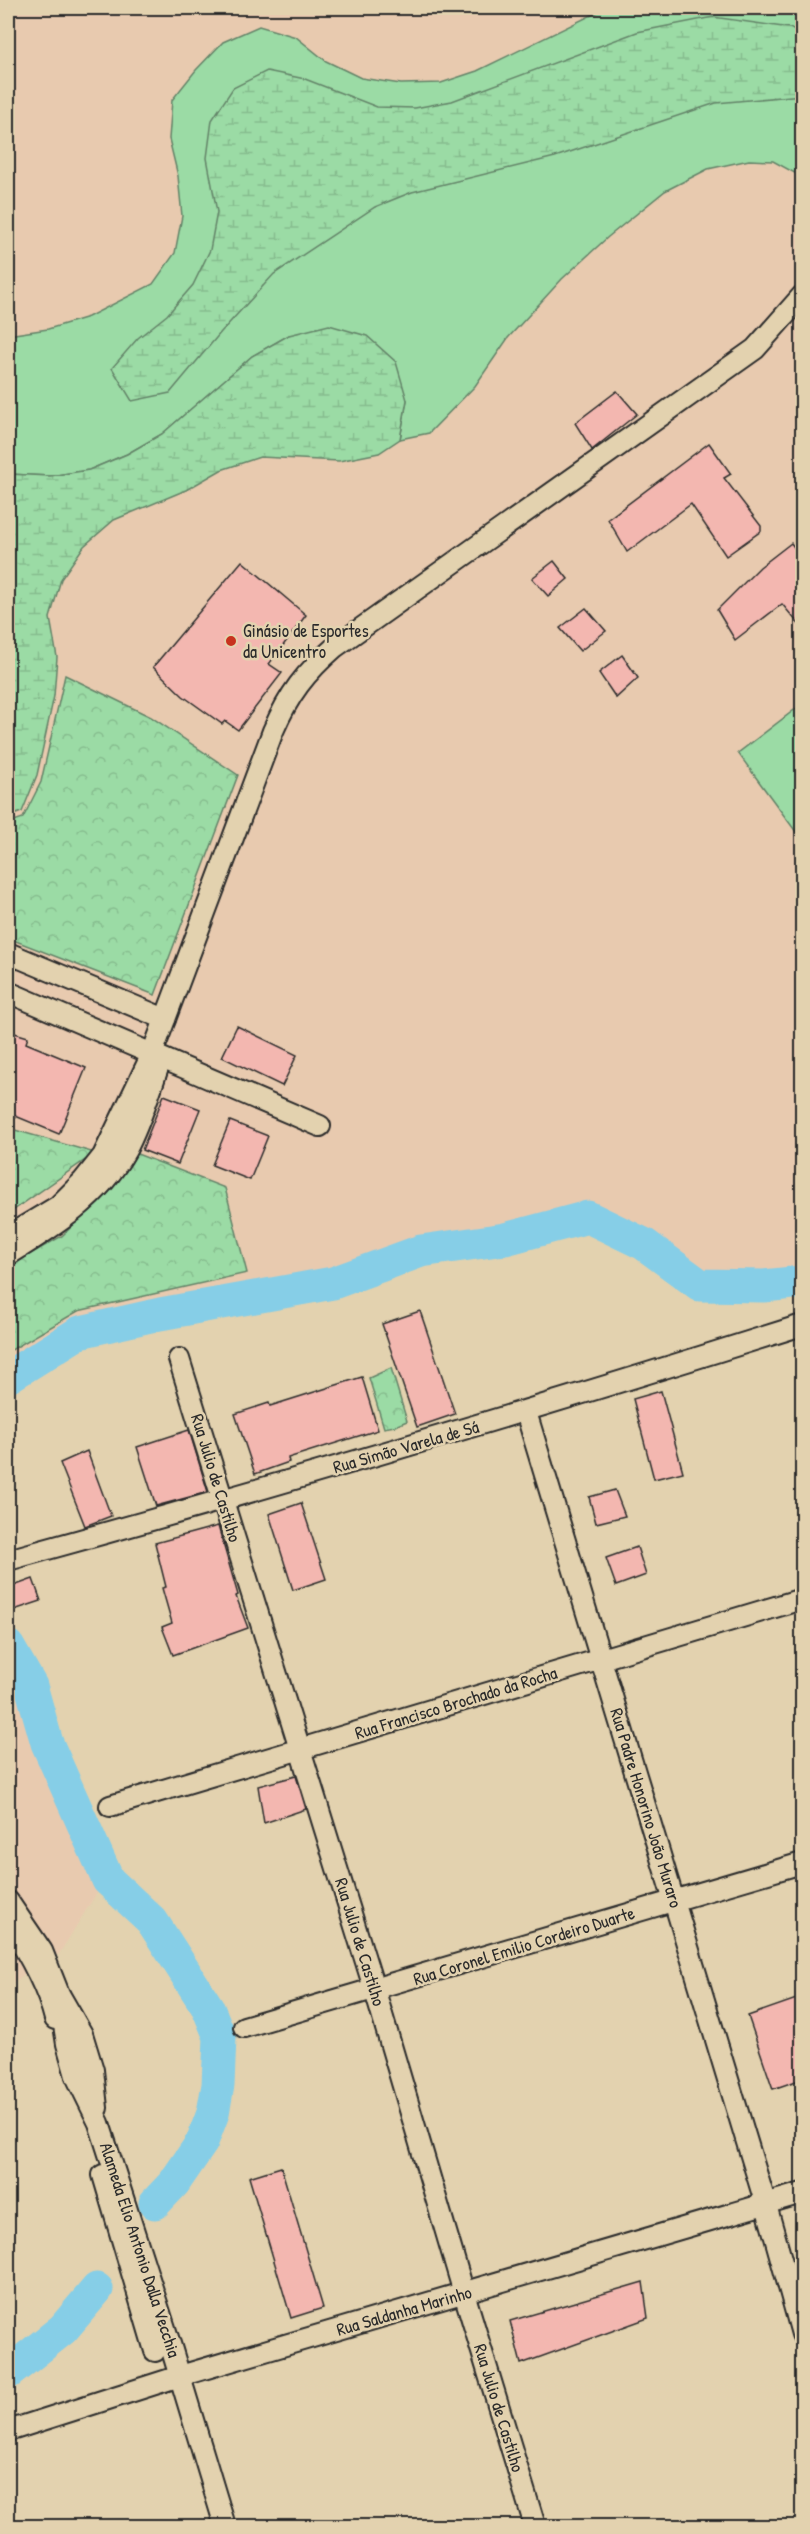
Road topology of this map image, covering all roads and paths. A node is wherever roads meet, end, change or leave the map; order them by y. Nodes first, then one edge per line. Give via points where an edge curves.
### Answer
1 (802, 296) edge
2 (8, 953) edge
3 (8, 992) edge
4 (165, 1019) junction
5 (157, 1056) junction
6 (320, 1126) dead end
7 (8, 1236) edge
8 (8, 1256) edge
9 (802, 1325) edge
10 (178, 1359) dead end
11 (526, 1412) junction
12 (223, 1501) junction
13 (8, 1560) edge
14 (802, 1599) edge
15 (601, 1659) junction
16 (300, 1749) junction
17 (110, 1806) dead end
18 (802, 1863) edge
19 (8, 1901) edge
20 (674, 1901) junction
21 (8, 1922) edge
22 (375, 1990) junction
23 (244, 2027) dead end
24 (802, 2193) edge
25 (766, 2205) junction
26 (464, 2293) junction
27 (802, 2334) edge
28 (154, 2350) dead end
29 (180, 2376) junction
30 (8, 2431) edge
31 (225, 2526) edge
32 (535, 2526) edge

1 - 4 street via 755,349 336,647 299,682 273,731
2 - 4 street
3 - 5 street
4 - 5 street
5 - 6 street
5 - 7 street via 96,1165 58,1206
5 - 8 street via 127,1148 105,1181 73,1213
9 - 11 street, Rua Simão Varela de Sá
10 - 12 street, Rua Julio de Castilho
11 - 12 street, Rua Simão Varela de Sá
11 - 15 street, Rua Padre Honorino João Muraro
12 - 13 street, Rua Simão Varela de Sá
12 - 16 street, Rua Julio de Castilho
14 - 15 street, Rua Francisco Brochado da Rocha
15 - 16 street, Rua Francisco Brochado da Rocha
15 - 20 street, Rua Padre Honorino João Muraro
16 - 17 street, Rua Francisco Brochado da Rocha
16 - 22 street, Rua Julio de Castilho
18 - 20 street, Rua Coronel Emilio Cordeiro Duarte
19 - 29 street, Alameda Elio Antonio Dalla Vecchia via 42,1951 60,1994 75,2076 99,2123
20 - 22 street, Rua Coronel Emilio Cordeiro Duarte
20 - 25 street, Rua Padre Honorino João Muraro
21 - 28 street via 51,2006 69,2079 91,2126
22 - 23 street, Rua Coronel Emilio Cordeiro Duarte
22 - 26 street, Rua Julio de Castilho
24 - 25 street, Rua Saldanha Marinho
25 - 26 street, Rua Saldanha Marinho
25 - 27 street, Rua Padre Honorino João Muraro
26 - 29 street, Rua Saldanha Marinho
26 - 32 street, Rua Julio de Castilho
29 - 30 street, Rua Saldanha Marinho
29 - 31 street, Alameda Elio Antonio Dalla Vecchia

